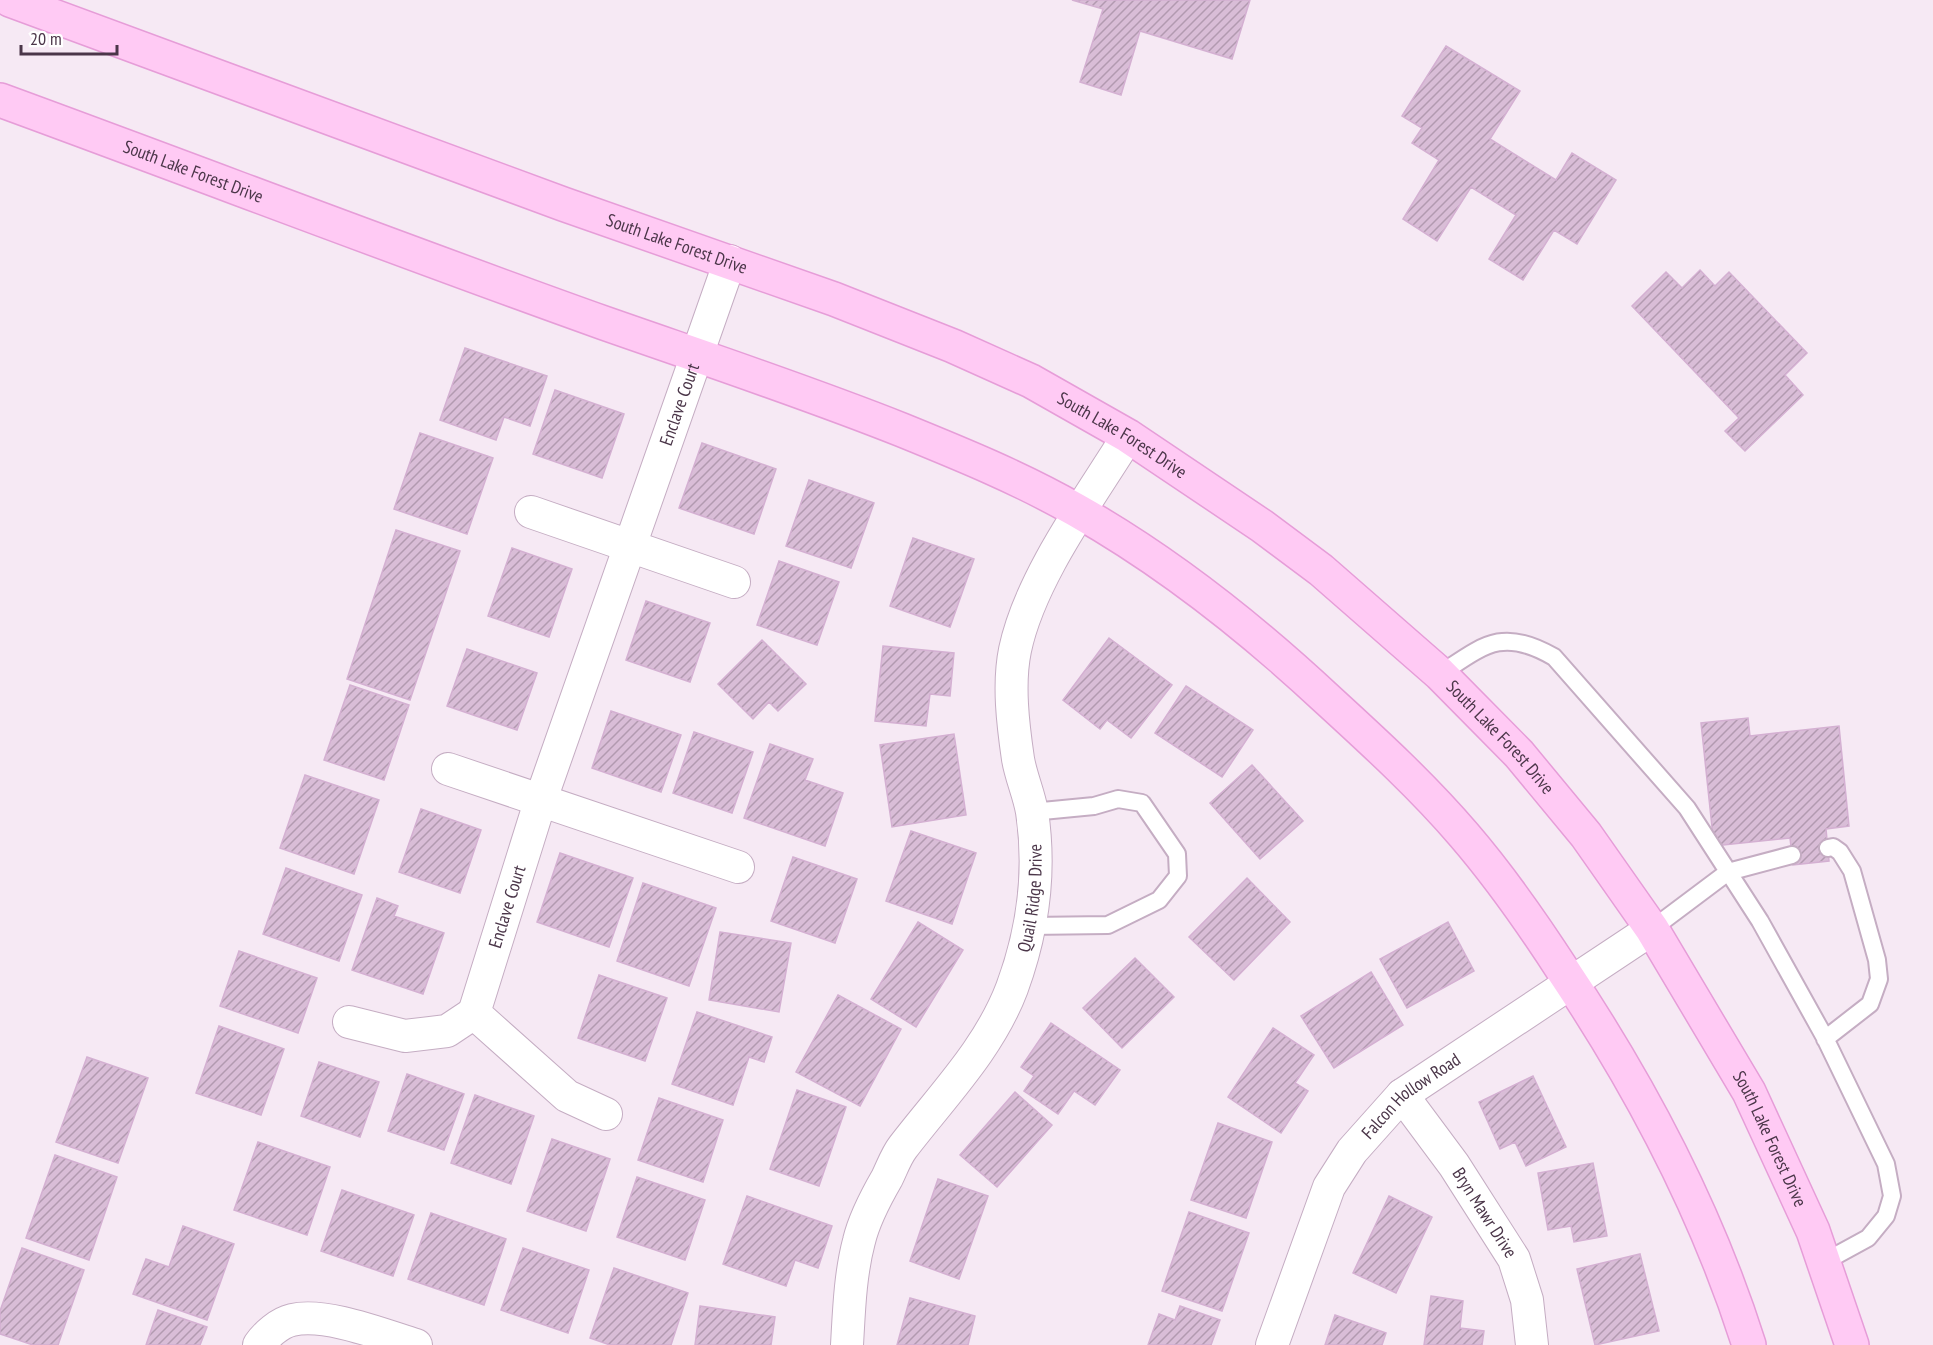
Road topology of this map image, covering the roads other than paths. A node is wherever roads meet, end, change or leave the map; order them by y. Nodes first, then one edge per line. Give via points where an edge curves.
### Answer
1 (10, 0) edge
2 (0, 100) edge
3 (730, 261) junction
4 (697, 356) junction
5 (1128, 436) junction
6 (531, 512) dead end
7 (1081, 512) junction
8 (630, 548) junction
9 (734, 582) dead end
10 (1440, 674) junction
11 (448, 769) dead end
12 (540, 801) junction
13 (1032, 812) junction
14 (1828, 848) dead end
15 (1792, 855) dead end
16 (738, 867) dead end
17 (1728, 872) junction
18 (1029, 926) junction
19 (1652, 929) junction
20 (1572, 983) junction
21 (474, 1013) junction
22 (349, 1022) dead end
23 (1825, 1039) junction
24 (1402, 1095) junction
25 (606, 1114) dead end
26 (1824, 1262) junction
27 (259, 1345) edge
28 (416, 1345) edge
29 (847, 1345) edge
30 (1272, 1345) edge
31 (1532, 1345) edge
32 (1749, 1345) edge
33 (1852, 1345) edge

1 - 3 main road, South Lake Forest Drive via 563,204
2 - 4 main road, South Lake Forest Drive
3 - 4 street, Enclave Court
3 - 5 main road, South Lake Forest Drive via 953,346 1031,381
4 - 7 main road, South Lake Forest Drive via 819,398 980,461
4 - 8 street, Enclave Court
5 - 7 street, Quail Ridge Drive
5 - 10 main road, South Lake Forest Drive via 1321,570
6 - 8 street
7 - 13 street, Quail Ridge Drive via 1026,614 1015,652 1012,693 1018,760
7 - 20 main road, South Lake Forest Drive via 1245,625 1372,741 1460,830 1509,890
8 - 9 street
8 - 12 street, Enclave Court
10 - 17 lane via 1496,641 1535,646 1554,657 1687,808
10 - 19 main road, South Lake Forest Drive via 1538,775
11 - 12 street
12 - 16 street
12 - 21 street, Enclave Court
13 - 18 street, Quail Ridge Drive via 1037,884
13 - 18 lane via 1094,806 1118,799 1142,803 1177,854 1178,876 1159,900 1108,925
14 - 23 lane via 1840,852 1852,871 1879,979 1870,1004
15 - 17 lane
17 - 19 lane
17 - 23 lane via 1760,921
18 - 29 street, Quail Ridge Drive via 1011,990 994,1027 956,1083 901,1150 878,1195 859,1240 849,1300
19 - 20 street, Falcon Hollow Road
19 - 26 main road, South Lake Forest Drive via 1749,1092
20 - 24 street, Falcon Hollow Road
20 - 32 main road, South Lake Forest Drive via 1612,1044 1656,1124 1695,1205
21 - 22 street via 447,1031 405,1036
21 - 25 street via 567,1096
23 - 26 lane via 1886,1164 1892,1196 1886,1216 1868,1238
24 - 30 street, Falcon Hollow Road via 1352,1151 1329,1187
24 - 31 street, Bryn Mawr Drive via 1454,1165 1514,1259 1527,1300
26 - 33 main road, South Lake Forest Drive
27 - 28 street via 266,1335 291,1320 319,1319

